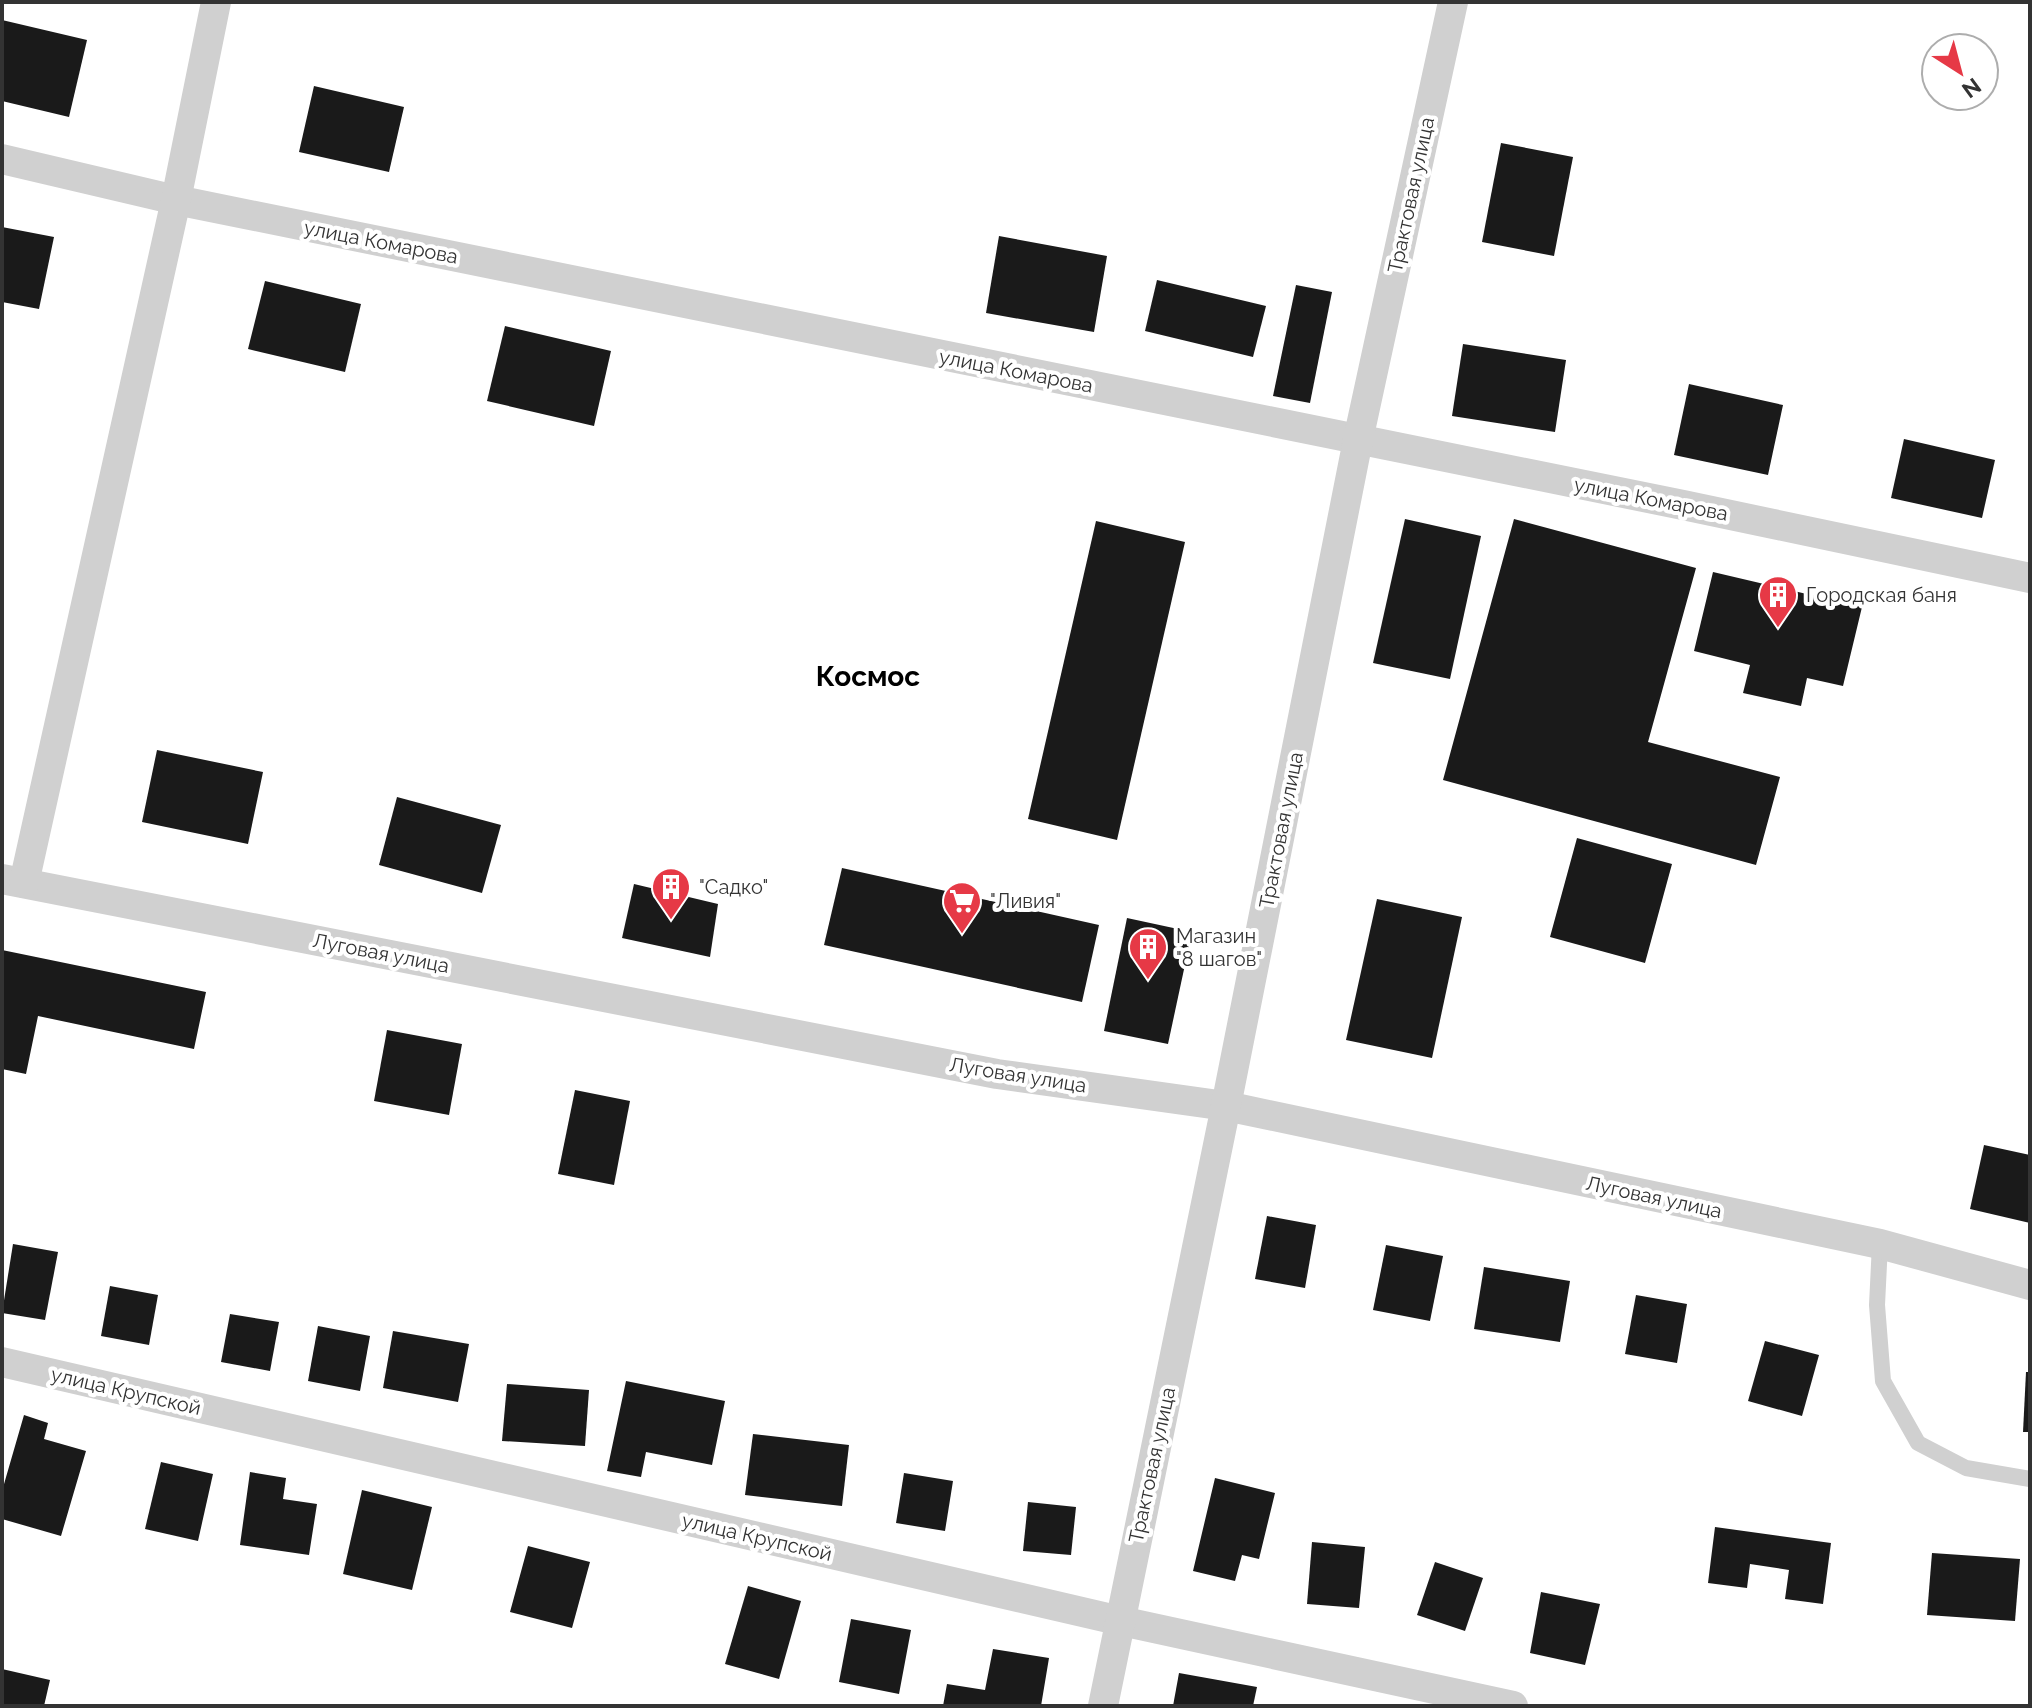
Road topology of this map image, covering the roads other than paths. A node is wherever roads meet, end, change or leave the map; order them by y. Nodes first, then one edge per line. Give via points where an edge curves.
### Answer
1 (216, 2) edge
2 (1453, 2) edge
3 (2, 159) edge
4 (176, 200) junction
5 (1358, 440) junction
6 (2030, 578) edge
7 (13, 881) edge
8 (1226, 1106) junction
9 (1880, 1244) junction
10 (2030, 1285) edge
11 (2, 1362) edge
12 (2030, 1479) edge
13 (1121, 1621) junction
14 (1103, 1706) edge
15 (1513, 1706) edge

1 - 4 street
2 - 5 street, Трактовая улица
3 - 4 street, улица Комарова
4 - 5 street, улица Комарова
4 - 7 street
5 - 6 street, улица Комарова
5 - 8 street, Трактовая улица
7 - 8 street, Луговая улица via 997,1074
8 - 9 street, Луговая улица
8 - 13 street, Трактовая улица
9 - 10 street, Луговая улица
9 - 12 lane via 1877,1305 1883,1381 1918,1443 1966,1468
11 - 13 street, улица Крупской
13 - 14 street, Трактовая улица
13 - 15 street, улица Крупской

